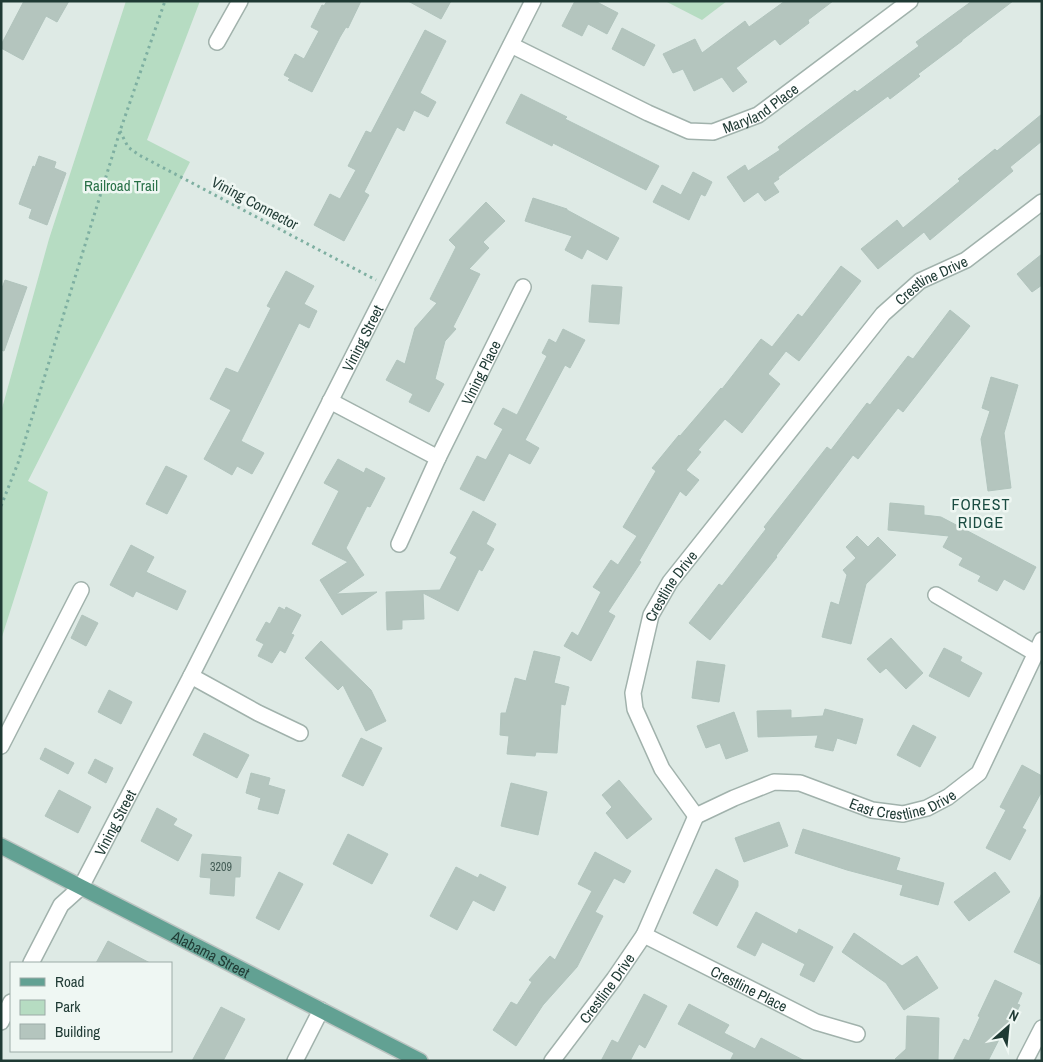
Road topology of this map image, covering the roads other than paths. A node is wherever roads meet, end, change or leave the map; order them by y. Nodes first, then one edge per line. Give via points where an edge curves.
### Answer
1 (240, 1) edge
2 (533, 1) edge
3 (910, 1) edge
4 (217, 42) dead end
5 (511, 46) junction
6 (1042, 202) edge
7 (524, 287) dead end
8 (330, 402) junction
9 (438, 458) junction
10 (399, 544) dead end
11 (81, 590) dead end
12 (936, 595) dead end
13 (1038, 646) edge
14 (191, 676) junction
15 (300, 733) dead end
16 (1, 746) edge
17 (696, 816) junction
18 (1, 846) edge
19 (81, 887) junction
20 (644, 935) junction
21 (32, 962) edge
22 (10, 1004) edge
23 (321, 1010) junction
24 (1, 1022) edge
25 (1042, 1028) edge
26 (857, 1034) dead end
27 (295, 1061) edge
28 (420, 1061) edge
29 (552, 1061) edge
30 (1025, 1061) edge

1 - 4 street
2 - 5 street, Vining Street
3 - 5 street, Maryland Place via 758,115 713,132 689,131
5 - 8 street, Vining Street
6 - 17 street, Crestline Drive via 966,260 920,281 883,314 670,582 651,615 633,693 635,709 662,769
7 - 9 street, Vining Place
8 - 9 street
8 - 14 street, Vining Street
9 - 10 street, Vining Place
11 - 16 street
12 - 13 street, East Crestline Drive
13 - 17 street, East Crestline Drive via 979,773 948,797 927,808 903,814 872,810 800,783 774,782
14 - 15 street
14 - 19 street, Vining Street
17 - 20 street, Crestline Drive
18 - 19 main road, Alabama Street
19 - 21 street, Vining Street via 62,905
19 - 23 main road, Alabama Street
20 - 26 street, Crestline Place via 816,1022
20 - 29 street, Crestline Drive
22 - 24 street
23 - 27 street
23 - 28 main road, Alabama Street
25 - 30 street

